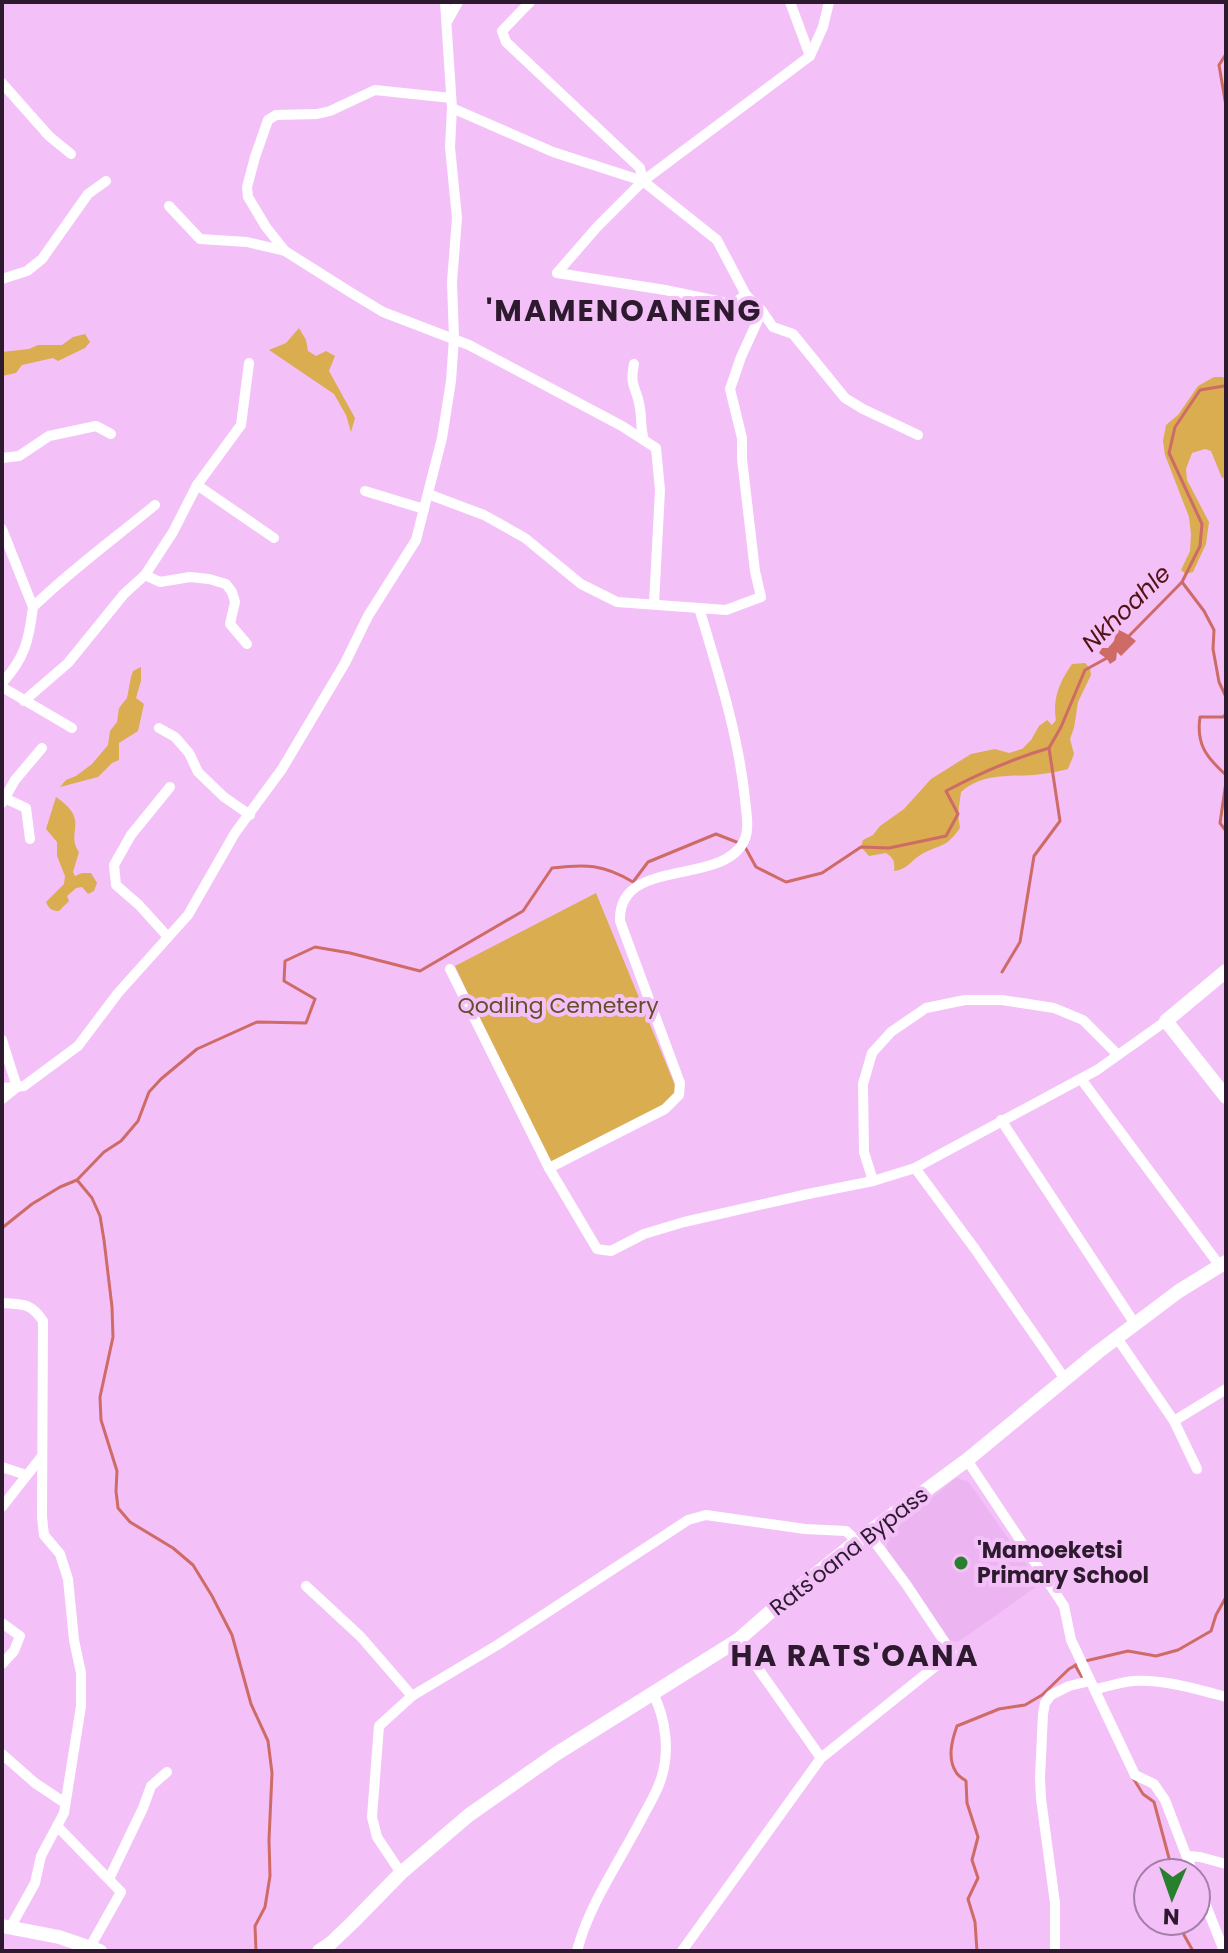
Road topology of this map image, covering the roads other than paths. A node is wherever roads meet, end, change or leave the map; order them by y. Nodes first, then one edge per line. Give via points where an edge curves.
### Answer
1 (445, 2) edge
2 (458, 2) edge
3 (530, 2) edge
4 (790, 2) edge
5 (829, 2) edge
6 (448, 20) junction
7 (810, 56) junction
8 (2, 83) edge
9 (451, 103) junction
10 (71, 154) dead end
11 (106, 181) dead end
12 (643, 181) junction
13 (169, 206) dead end
14 (285, 251) junction
15 (2, 279) edge
16 (746, 295) junction
17 (762, 311) junction
18 (454, 338) junction
19 (249, 363) dead end
20 (634, 364) dead end
21 (111, 434) dead end
22 (918, 435) dead end
23 (644, 440) junction
24 (2, 458) edge
25 (197, 485) junction
26 (365, 491) dead end
27 (428, 494) junction
28 (155, 505) dead end
29 (424, 509) junction
30 (2, 529) edge
31 (274, 538) dead end
32 (145, 575) junction
33 (654, 604) junction
34 (33, 607) junction
35 (699, 608) junction
36 (247, 644) dead end
37 (2, 685) edge
38 (24, 701) junction
39 (72, 728) dead end
40 (159, 728) dead end
41 (42, 748) dead end
42 (170, 787) dead end
43 (3, 799) edge
44 (250, 815) junction
45 (30, 839) dead end
46 (168, 937) junction
47 (450, 969) dead end
48 (1226, 971) edge
49 (1166, 1021) junction
50 (2, 1040) edge
51 (1118, 1055) junction
52 (1081, 1079) junction
53 (17, 1087) junction
54 (2, 1088) edge
55 (1226, 1097) edge
56 (2, 1099) edge
57 (1001, 1120) junction
58 (549, 1168) junction
59 (915, 1168) junction
60 (873, 1181) junction
61 (1223, 1264) edge
62 (2, 1303) edge
63 (1135, 1324) junction
64 (1117, 1338) junction
65 (1065, 1379) junction
66 (1226, 1389) edge
67 (1174, 1421) junction
68 (42, 1456) junction
69 (967, 1460) junction
70 (2, 1467) edge
71 (1197, 1469) dead end
72 (26, 1475) junction
73 (2, 1507) edge
74 (863, 1537) junction
75 (306, 1586) dead end
76 (2, 1623) edge
77 (738, 1640) junction
78 (2, 1664) edge
79 (1093, 1685) junction
80 (653, 1694) junction
81 (412, 1696) junction
82 (1226, 1697) edge
83 (2, 1754) edge
84 (821, 1758) junction
85 (167, 1772) dead end
86 (65, 1803) junction
87 (57, 1826) junction
88 (1187, 1856) joint
89 (1226, 1864) edge
90 (401, 1873) junction
91 (109, 1879) junction
92 (1212, 1921) edge
93 (6, 1927) edge
94 (95, 1949) edge
95 (319, 1951) edge
96 (577, 1951) edge
97 (682, 1951) edge
98 (1055, 1951) edge
99 (1224, 1951) edge

1 - 6 street
2 - 6 street
3 - 12 street via 502,31 506,42 640,168
4 - 7 street
5 - 7 street
6 - 9 street
7 - 12 street
8 - 10 street
9 - 12 street via 553,152
9 - 14 street via 375,90 330,111 268,120 248,197
9 - 18 street via 457,218
11 - 15 street via 88,194 42,259 27,271
12 - 16 street via 717,240
12 - 16 street via 557,273 732,304
13 - 14 street via 200,239
14 - 18 street via 383,312
16 - 17 street
17 - 22 street via 773,327 793,334 845,398
17 - 35 street via 730,389 742,438 761,597 726,610
18 - 23 street
18 - 27 street via 442,438
19 - 25 street via 241,425
20 - 23 street via 630,380
21 - 24 street via 96,426 49,436 19,456
23 - 33 street via 656,448 660,490
25 - 31 street
25 - 32 street
26 - 29 street
27 - 29 street
27 - 33 street via 484,515 525,538 581,584 617,602
28 - 34 street
29 - 44 street via 416,540
30 - 34 street
32 - 36 street via 160,582 190,577 226,584 235,602 230,624
32 - 38 street via 68,663
33 - 35 street
34 - 37 street via 29,641
35 - 58 street via 729,708 747,833 726,861 647,880 626,896 620,912 680,1083 679,1095 665,1109
37 - 38 street
38 - 39 street
40 - 44 street via 175,737 198,772 224,797
41 - 43 street
42 - 46 street via 114,865 116,885
43 - 45 street via 26,808
44 - 46 street via 188,915
46 - 53 street via 78,1046
47 - 58 street
48 - 49 street
49 - 51 street
49 - 55 street
50 - 53 street
51 - 52 street
51 - 60 street via 1083,1020 1054,1008 1002,1000 926,1008 872,1053 863,1084 864,1152
52 - 57 street
52 - 61 street
53 - 54 street
53 - 56 street
57 - 59 street
57 - 63 street
58 - 60 street via 597,1249 611,1251 684,1222
59 - 60 street
59 - 65 street
61 - 63 street, Rats'oana Bypass
62 - 68 street via 24,1304 43,1321
63 - 64 street, Rats'oana Bypass
64 - 65 street, Rats'oana Bypass
64 - 67 street
65 - 69 street, Rats'oana Bypass
66 - 67 street
67 - 71 street
68 - 72 street
68 - 86 street via 44,1535 60,1554 68,1579 81,1673 81,1706
69 - 74 street, Rats'oana Bypass
69 - 79 street via 1064,1606 1071,1640
70 - 72 street
72 - 73 street
74 - 77 street, Rats'oana Bypass
74 - 81 street via 706,1515 688,1520
74 - 84 street via 906,1584 952,1653
75 - 81 street via 361,1637
76 - 78 street via 20,1636
77 - 80 street, Rats'oana Bypass
77 - 84 street
79 - 82 street via 1155,1682
79 - 88 street via 1135,1775 1154,1784 1165,1800
79 - 98 street via 1069,1686 1051,1695 1043,1714 1040,1778 1055,1903
80 - 90 street, Rats'oana Bypass via 478,1808
80 - 96 street via 665,1734 661,1779 583,1927
81 - 90 street via 379,1726 372,1817 377,1837
83 - 86 street
84 - 97 street
85 - 91 street via 151,1786
86 - 87 street
87 - 91 street
87 - 93 street via 41,1856 35,1883
88 - 89 street
90 - 95 street, Rats'oana Bypass
91 - 94 street via 121,1892
92 - 99 street
93 - 94 street

